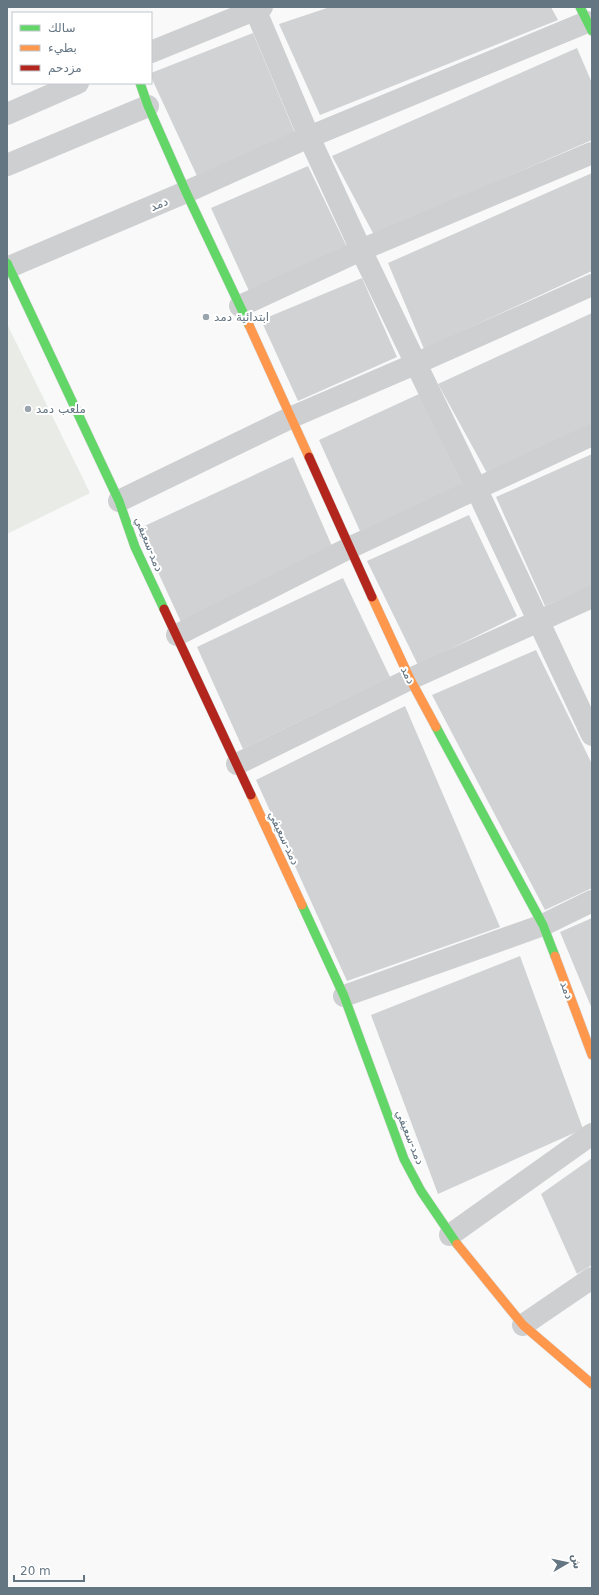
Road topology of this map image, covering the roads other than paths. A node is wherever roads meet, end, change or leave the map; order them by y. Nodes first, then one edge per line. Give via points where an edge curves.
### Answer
1 (258, 8) edge
2 (586, 20) edge
3 (152, 52) edge
4 (76, 84) edge
5 (140, 84) edge
6 (148, 106) junction
7 (7, 114) edge
8 (308, 137) junction
9 (592, 153) edge
10 (7, 165) edge
11 (186, 192) junction
12 (361, 250) junction
13 (8, 265) edge
14 (592, 285) edge
15 (240, 306) junction
16 (416, 364) junction
17 (292, 417) junction
18 (592, 435) edge
19 (476, 488) junction
20 (119, 501) junction
21 (349, 548) junction
22 (592, 597) edge
23 (539, 620) junction
24 (177, 635) junction
25 (410, 679) junction
26 (592, 735) edge
27 (238, 764) junction
28 (592, 901) edge
29 (543, 925) junction
30 (344, 996) junction
31 (592, 1055) edge
32 (592, 1134) edge
33 (450, 1235) junction
34 (592, 1278) edge
35 (523, 1325) junction
36 (592, 1384) edge

1 - 3 street
1 - 8 street
2 - 8 street, دمد
4 - 7 street
5 - 6 street, دمد
6 - 10 street
6 - 11 street, دمد
8 - 11 street, دمد
8 - 12 street
9 - 12 street
11 - 13 street, دمد
11 - 15 street, دمد
12 - 15 street
12 - 16 street
13 - 20 street, دمد-سعيفي
14 - 16 street
15 - 17 street, دمد
16 - 17 street
16 - 19 street
17 - 20 street
17 - 21 street, دمد
18 - 19 street
19 - 21 street
19 - 23 street
20 - 24 street, دمد-سعيفي via 135,547
21 - 24 street
21 - 25 street, دمد
22 - 23 street
23 - 25 street
23 - 26 street
24 - 27 street, دمد-سعيفي
25 - 27 street
25 - 29 street, دمد
27 - 30 street, دمد-سعيفي
28 - 29 street
29 - 30 street
29 - 31 street, دمد
30 - 33 street, دمد-سعيفي via 404,1159
32 - 33 street
33 - 35 street, دمد-سعيفي
34 - 35 street
35 - 36 street, دمد-سعيفي

